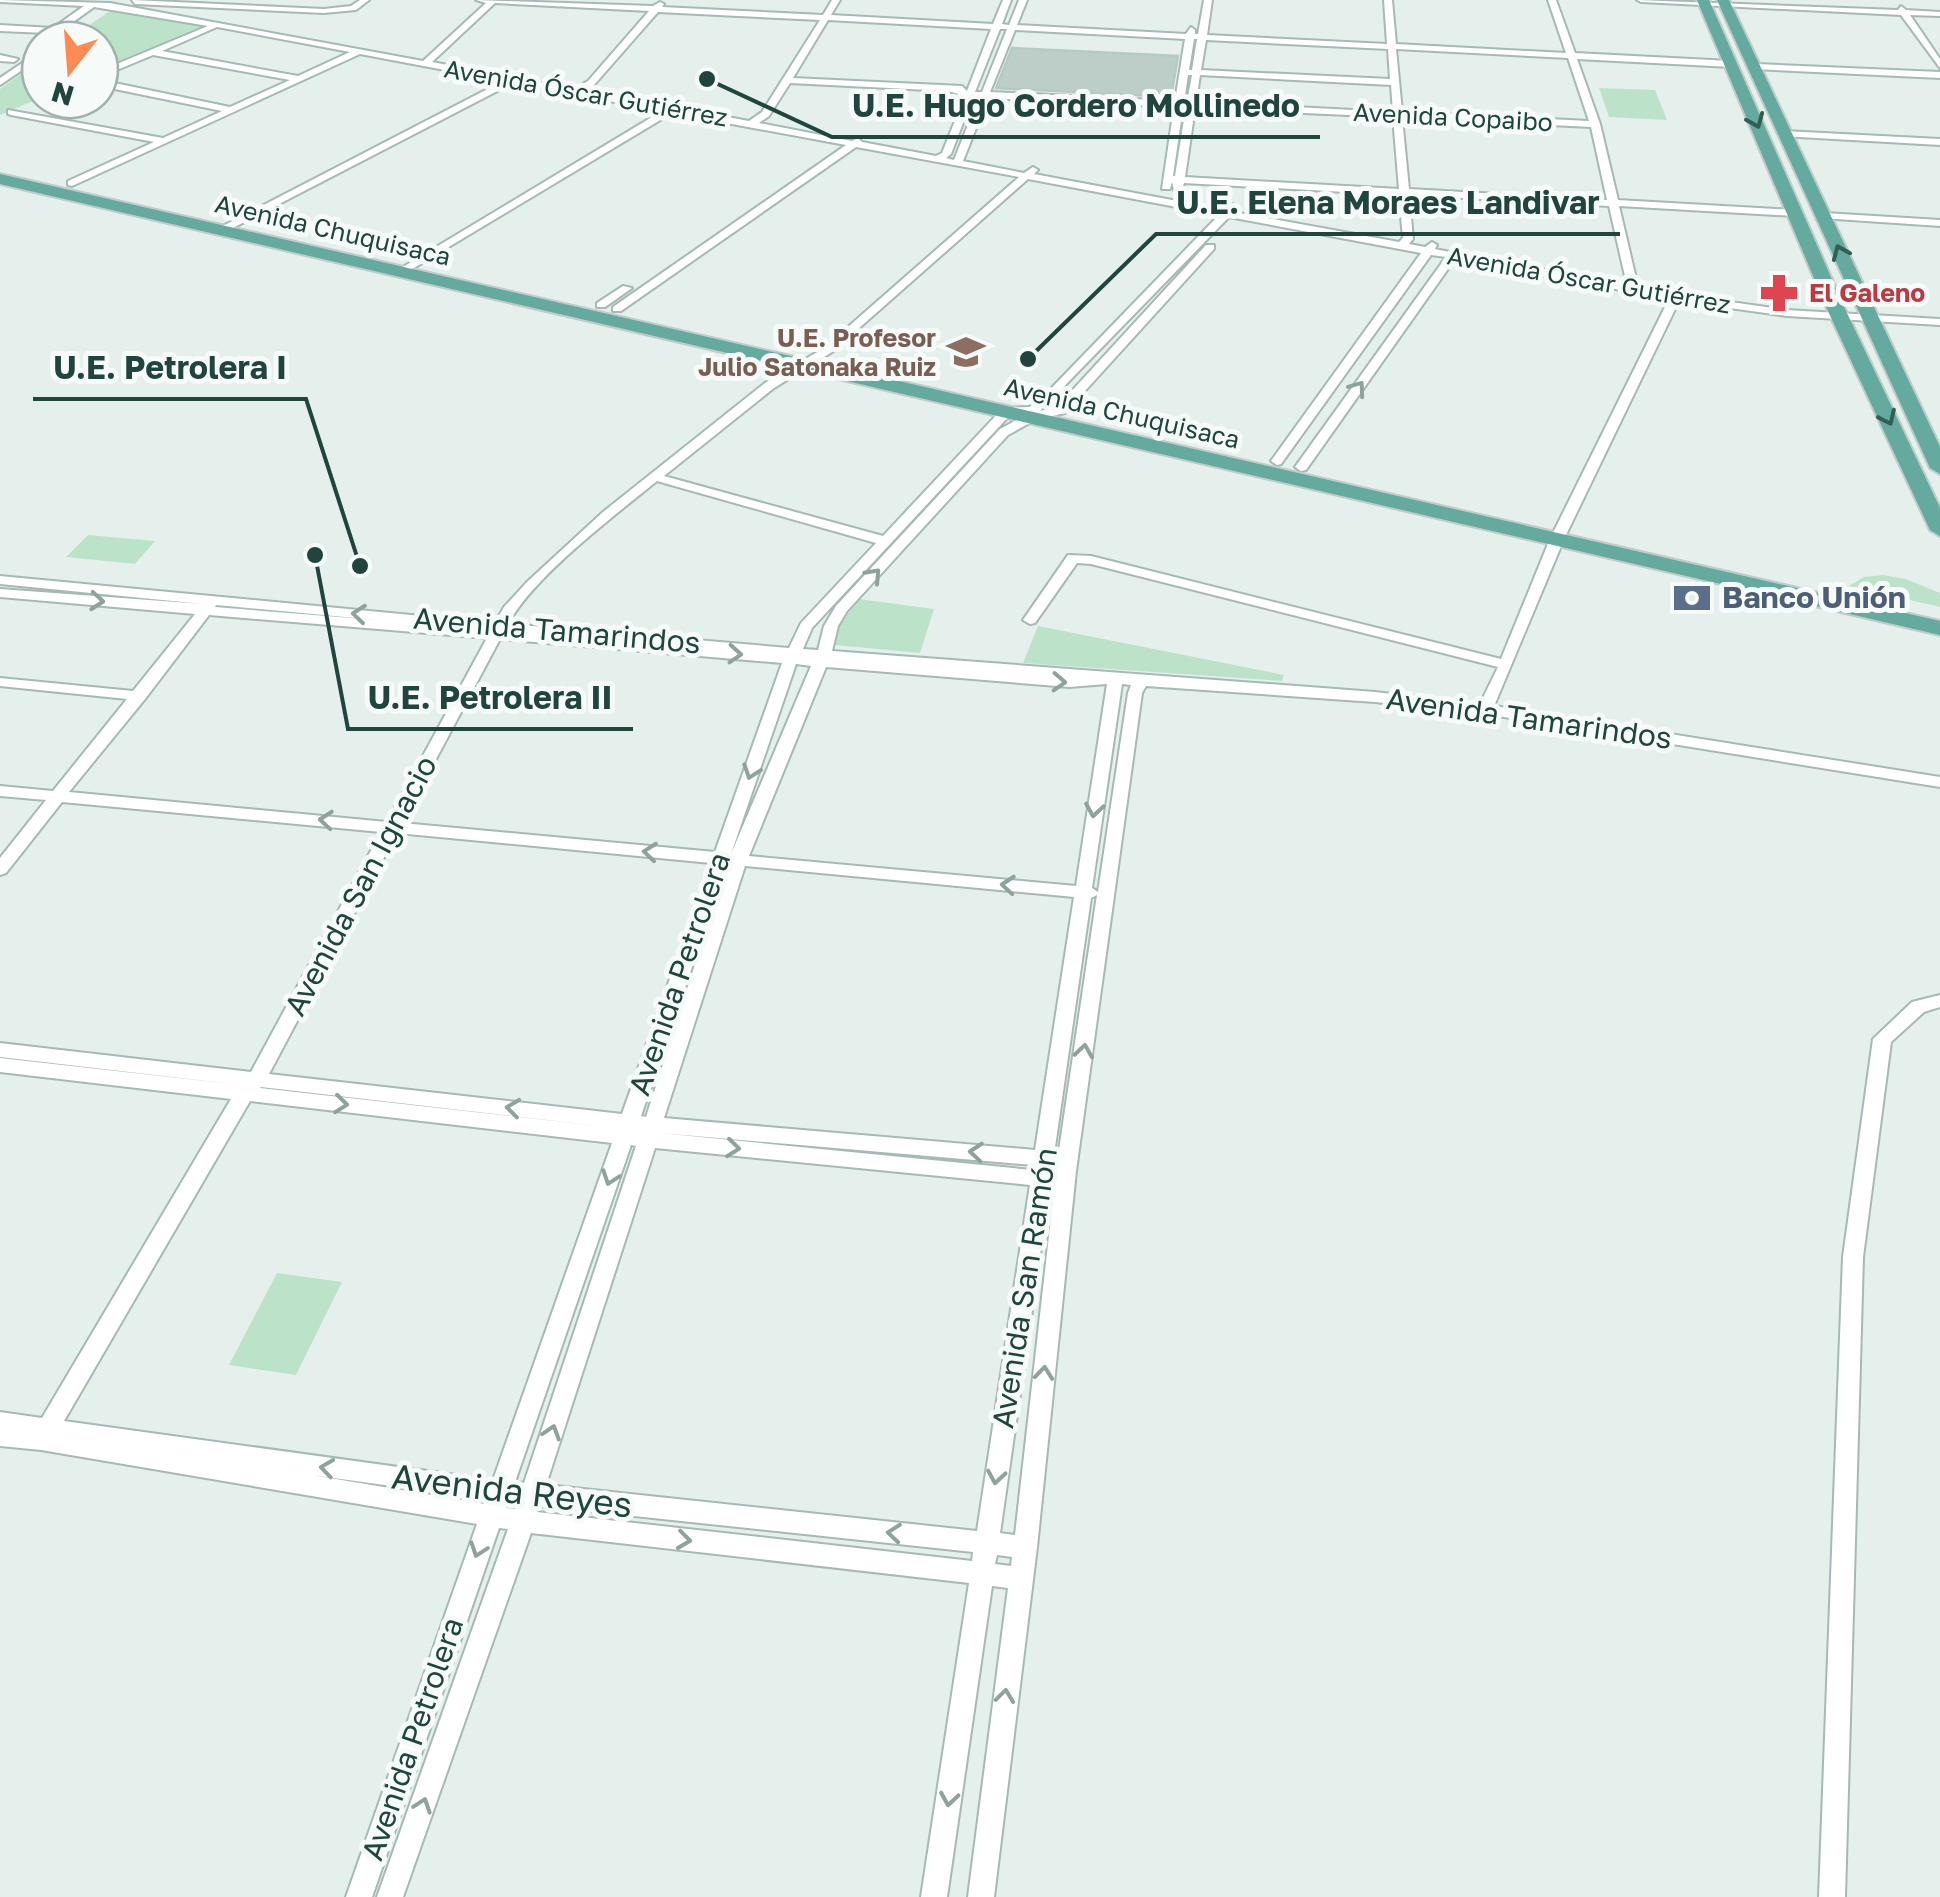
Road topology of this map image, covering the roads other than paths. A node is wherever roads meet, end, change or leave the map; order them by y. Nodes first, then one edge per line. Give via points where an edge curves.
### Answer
1 (0, 0) edge
2 (294, 0) edge
3 (365, 0) edge
4 (480, 0) edge
5 (493, 0) edge
6 (662, 0) edge
7 (836, 0) edge
8 (1007, 0) edge
9 (1022, 0) edge
10 (1197, 0) edge
11 (1208, 0) edge
12 (1388, 0) edge
13 (1552, 0) edge
14 (1641, 0) edge
15 (1893, 0) edge
16 (112, 1) edge
17 (96, 2) edge
18 (1711, 3) edge
19 (280, 6) edge
20 (1905, 8) edge
21 (655, 9) junction
22 (1940, 14) edge
23 (825, 18) junction
24 (76, 20) edge
25 (83, 20) edge
26 (219, 24) junction
27 (248, 26) junction
28 (995, 27) junction
29 (260, 28) junction
30 (1012, 28) junction
31 (1189, 38) junction
32 (1202, 39) junction
33 (1392, 48) junction
34 (364, 49) junction
35 (152, 52) junction
36 (20, 55) edge
37 (1572, 56) junction
38 (0, 58) edge
39 (14, 59) junction
40 (423, 60) junction
41 (1731, 64) junction
42 (1940, 65) edge
43 (120, 66) edge
44 (1757, 67) junction
45 (0, 69) edge
46 (1184, 72) junction
47 (1196, 72) junction
48 (1940, 75) edge
49 (517, 77) junction
50 (299, 79) junction
51 (787, 80) junction
52 (1392, 82) junction
53 (120, 87) edge
54 (581, 89) junction
55 (971, 91) junction
56 (987, 92) junction
57 (1178, 102) junction
58 (1191, 104) junction
59 (677, 106) junction
60 (232, 110) junction
61 (6, 114) edge
62 (1396, 114) junction
63 (756, 121) junction
64 (1595, 124) junction
65 (1784, 134) junction
66 (850, 139) junction
67 (164, 141) junction
68 (1940, 142) edge
69 (942, 156) junction
70 (960, 160) junction
71 (0, 167) edge
72 (1030, 173) junction
73 (1174, 179) junction
74 (0, 180) edge
75 (72, 183) junction
76 (1405, 192) junction
77 (1163, 197) junction
78 (1178, 200) junction
79 (1615, 203) junction
80 (1237, 211) junction
81 (1795, 213) junction
82 (1825, 216) junction
83 (1940, 223) edge
84 (231, 226) junction
85 (1405, 242) junction
86 (1430, 247) junction
87 (1455, 252) junction
88 (410, 267) junction
89 (1632, 286) junction
90 (1676, 294) junction
91 (609, 307) junction
92 (1838, 313) junction
93 (1867, 314) junction
94 (1940, 318) edge
95 (655, 325) junction
96 (807, 360) junction
97 (1007, 411) junction
98 (1044, 411) junction
99 (1921, 429) junction
100 (1940, 430) edge
101 (1277, 461) junction
102 (1301, 467) junction
103 (1940, 468) edge
104 (655, 476) junction
105 (912, 509) junction
106 (932, 514) junction
107 (1940, 530) edge
108 (1560, 533) junction
109 (882, 540) junction
110 (0, 580) edge
111 (0, 593) edge
112 (210, 605) junction
113 (1940, 612) edge
114 (1030, 620) dead end
115 (1940, 628) edge
116 (498, 632) junction
117 (793, 654) junction
118 (822, 657) junction
119 (1506, 664) junction
120 (1115, 679) junction
121 (1141, 680) junction
122 (0, 682) edge
123 (140, 696) junction
124 (1485, 709) junction
125 (1940, 782) edge
126 (0, 791) edge
127 (59, 797) junction
128 (395, 826) junction
129 (730, 860) junction
130 (0, 870) edge
131 (1082, 892) junction
132 (1105, 894) junction
133 (1940, 1001) edge
134 (0, 1050) edge
135 (0, 1065) edge
136 (250, 1087) junction
137 (627, 1129) junction
138 (651, 1133) junction
139 (1044, 1169) junction
140 (1066, 1172) junction
141 (0, 1422) edge
142 (44, 1433) junction
143 (0, 1436) edge
144 (500, 1491) junction
145 (531, 1495) junction
146 (490, 1516) junction
147 (523, 1521) junction
148 (986, 1542) junction
149 (1026, 1546) junction
150 (983, 1574) junction
151 (1020, 1578) junction
152 (359, 1897) edge
153 (390, 1897) edge
154 (934, 1897) edge
155 (981, 1897) edge
156 (1832, 1897) edge

1 - 17 street, Avenida Óscar Gutiérrez
2 - 19 street
3 - 19 street via 342,10
4 - 5 street
4 - 40 street
5 - 21 street
5 - 40 street
6 - 21 street
7 - 23 street
8 - 28 street
9 - 30 street
10 - 31 street
11 - 32 street
12 - 33 street
13 - 37 street
14 - 18 street
15 - 20 street
16 - 17 street, Avenida Óscar Gutiérrez
16 - 19 street
16 - 25 street
16 - 26 street, Avenida Óscar Gutiérrez
17 - 24 street
18 - 20 street
18 - 41 main road
18 - 44 main road
19 - 27 street
19 - 29 street
20 - 22 street
20 - 42 street
21 - 23 street
21 - 54 street
23 - 28 street
23 - 51 street
26 - 27 street, Avenida Óscar Gutiérrez
26 - 34 street, Avenida Óscar Gutiérrez
26 - 35 street
27 - 29 street, Avenida Óscar Gutiérrez
28 - 30 street
28 - 55 street
29 - 34 street, Avenida Óscar Gutiérrez
30 - 31 street
30 - 56 street
31 - 32 street
31 - 46 street
32 - 33 street
32 - 47 street
33 - 37 street
33 - 52 street
34 - 40 street, Avenida Óscar Gutiérrez
34 - 50 street
35 - 43 street
35 - 50 street
36 - 39 street
37 - 41 street
37 - 64 street
38 - 39 street
39 - 45 street
40 - 49 street, Avenida Óscar Gutiérrez
41 -> 81 main road
44 - 48 street
44 - 65 main road
46 - 47 street
46 - 57 street
47 - 52 street
47 - 58 street
49 - 54 street, Avenida Óscar Gutiérrez
49 - 84 street
50 - 60 street
51 - 55 street, Avenida Copaibo
51 - 63 street
52 - 62 street
53 - 60 street
54 - 59 street, Avenida Óscar Gutiérrez
55 - 56 street, Avenida Copaibo
55 - 69 street
56 - 57 street, Avenida Copaibo
56 - 70 street
57 - 58 street, Avenida Copaibo
57 - 73 street
58 - 62 street, Avenida Copaibo
58 - 73 street
59 - 63 street, Avenida Óscar Gutiérrez
59 - 88 street
60 - 67 street
61 - 67 street
62 - 64 street, Avenida Copaibo
62 - 76 street
63 - 66 street, Avenida Óscar Gutiérrez
64 - 79 street
65 - 68 street
65 - 82 main road
66 - 69 street, Avenida Óscar Gutiérrez
66 - 91 street
67 - 75 street
69 - 70 street, Avenida Óscar Gutiérrez
70 - 72 street, Avenida Óscar Gutiérrez
71 - 75 main road, Avenida Chuquisaca
72 - 77 street, Avenida Óscar Gutiérrez
72 - 96 street, Avenida San Ignacio via 828,350
73 - 76 street
73 - 77 street
73 - 78 street
74 - 84 main road, Avenida Chuquisaca
75 - 84 main road, Avenida Chuquisaca
76 - 79 street
76 - 85 street
77 - 78 street, Avenida Óscar Gutiérrez
78 - 80 street, Avenida Óscar Gutiérrez
79 - 81 street
79 - 89 street
80 - 85 street, Avenida Óscar Gutiérrez
80 - 98 street, Avenida Petrolera
81 - 92 main road
82 - 83 street
93 -> 82 main road
84 - 88 main road, Avenida Chuquisaca
85 - 86 street, Avenida Óscar Gutiérrez
86 - 87 street, Avenida Óscar Gutiérrez
86 - 101 street
87 - 89 street, Avenida Óscar Gutiérrez
102 -> 87 street
88 - 91 main road, Avenida Chuquisaca
88 - 95 main road, Avenida Chuquisaca
89 - 90 street, Avenida Óscar Gutiérrez
90 - 92 street, Avenida Óscar Gutiérrez
90 - 108 street
91 - 95 main road, Avenida Chuquisaca
92 - 93 street, Avenida Óscar Gutiérrez
92 -> 107 main road
93 - 94 street, Avenida Óscar Gutiérrez
93 - 99 main road
95 - 96 main road, Avenida Chuquisaca
96 - 97 main road, Avenida Chuquisaca
96 - 98 main road, Avenida Chuquisaca
96 - 104 street, Avenida San Ignacio
97 - 98 main road, Avenida Chuquisaca
97 - 105 street, Avenida Petrolera
98 - 101 main road, Avenida Chuquisaca
98 - 106 street, Avenida Petrolera via 1004,432
98 - 108 main road, Avenida Chuquisaca
99 - 100 street
99 - 103 main road
101 - 102 main road, Avenida Chuquisaca
102 - 108 main road, Avenida Chuquisaca
104 - 109 street
104 - 116 street, Avenida San Ignacio via 534,582
105 - 106 street
105 - 109 street, Avenida Petrolera
118 -> 106 street, Avenida Petrolera via 841,609
108 - 113 main road, Avenida Chuquisaca
108 - 115 main road, Avenida Chuquisaca
108 - 119 street
109 - 117 street, Avenida Petrolera via 806,626
110 - 112 street, Avenida Tamarindos
111 -> 112 street, Avenida Tamarindos
112 - 116 street, Avenida Tamarindos
112 - 123 street
114 - 119 street via 1072,558
116 - 117 street, Avenida Tamarindos
116 - 128 street, Avenida San Ignacio
117 - 118 street, Avenida Tamarindos
117 -> 129 street, Avenida Petrolera
118 - 120 street, Avenida Tamarindos via 1069,683
118 - 129 street, Avenida Petrolera
119 - 124 street
120 - 121 street, Avenida Tamarindos
120 -> 131 street, Avenida San Ramón
121 - 124 street, Avenida Tamarindos
121 - 132 street, Avenida San Ramón
122 - 123 street
123 - 127 street
124 - 125 street, Avenida Tamarindos
126 - 127 street
128 -> 127 street
127 - 130 street
129 -> 128 street
128 - 136 street, Avenida San Ignacio
131 -> 129 street
129 - 137 street, Avenida Petrolera
129 - 138 street, Avenida Petrolera
131 - 132 street
131 - 139 street, Avenida San Ramón
140 -> 132 street, Avenida San Ramón
133 - 156 street via 1918,1007 1882,1039 1853,1257
134 - 136 street
135 - 136 street
136 - 137 street
136 - 142 street, Avenida San Ignacio
137 - 138 street
137 -> 144 street, Avenida Petrolera
138 - 139 street
145 -> 138 street, Avenida Petrolera
139 - 140 street
139 -> 148 street, Avenida San Ramón
149 -> 140 street, Avenida San Ramón
141 - 142 street, Avenida Reyes
142 - 143 street, Avenida Reyes
144 -> 142 street, Avenida Reyes
142 - 146 street, Avenida Reyes
144 - 145 street, Avenida Reyes
144 - 146 street, Avenida Petrolera
145 - 147 street, Avenida Petrolera
148 -> 145 street, Avenida Reyes
146 - 147 street, Avenida Reyes
146 -> 152 street, Avenida Petrolera
147 -> 150 street, Avenida Reyes
153 -> 147 street, Avenida Petrolera
148 - 149 street, Avenida Reyes
148 - 150 street, Avenida San Ramón
149 - 151 street, Avenida San Ramón
150 - 151 street, Avenida Reyes
150 -> 154 street, Avenida San Ramón
155 -> 151 street, Avenida San Ramón

